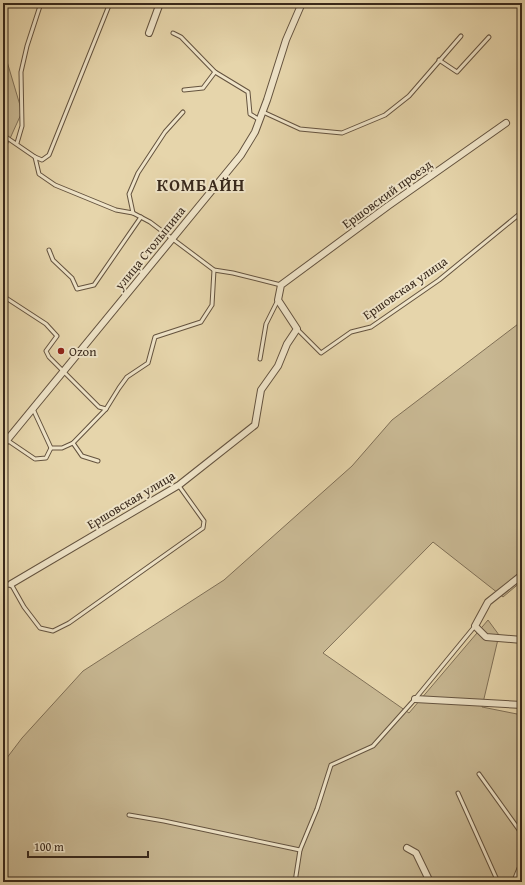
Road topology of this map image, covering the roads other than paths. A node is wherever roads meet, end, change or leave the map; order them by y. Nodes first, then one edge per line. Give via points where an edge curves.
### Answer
1 (42, 3) edge
2 (110, 3) edge
3 (160, 3) edge
4 (302, 3) edge
5 (149, 33) dead end
6 (173, 33) dead end
7 (460, 36) dead end
8 (489, 37) dead end
9 (440, 60) junction
10 (215, 72) junction
11 (184, 90) dead end
12 (183, 112) dead end
13 (263, 112) junction
14 (260, 120) junction
15 (506, 123) dead end
16 (3, 134) edge
17 (17, 143) junction
18 (35, 156) junction
19 (522, 212) edge
20 (133, 214) junction
21 (141, 217) junction
22 (172, 239) junction
23 (50, 250) dead end
24 (214, 270) junction
25 (281, 285) junction
26 (3, 296) edge
27 (278, 300) junction
28 (297, 330) junction
29 (260, 360) dead end
30 (64, 371) junction
31 (33, 409) junction
32 (106, 409) junction
33 (5, 443) edge
34 (73, 443) junction
35 (51, 448) junction
36 (98, 461) dead end
37 (179, 485) junction
38 (522, 575) edge
39 (12, 584) junction
40 (3, 587) edge
41 (475, 626) junction
42 (522, 640) edge
43 (415, 699) junction
44 (522, 705) edge
45 (479, 774) dead end
46 (458, 792) dead end
47 (129, 816) dead end
48 (522, 834) edge
49 (407, 848) dead end
50 (300, 850) junction
51 (522, 865) edge
52 (295, 882) edge
53 (430, 882) edge
54 (498, 882) edge
55 (515, 882) edge

1 - 17 lane via 21,72 22,126
2 - 18 lane via 49,155 42,160
3 - 5 street
4 - 13 street, улица Столыпина via 286,40
6 - 10 lane
7 - 9 lane
8 - 9 lane via 457,72
9 - 13 lane via 409,96 385,115 342,133 300,129
10 - 11 lane via 203,88
10 - 14 lane via 248,92 250,114
12 - 20 lane via 138,173 129,194
13 - 14 street, улица Столыпина
14 - 22 street, улица Столыпина via 241,154
15 - 25 street, Ершовский проезд
16 - 17 lane
17 - 18 lane
18 - 20 lane via 39,174 55,185 116,210
19 - 28 lane, Ершовская улица via 439,280 371,327 351,332 321,353
20 - 21 lane
21 - 22 lane
21 - 23 lane via 94,285 77,289 72,278 53,260
22 - 24 lane
22 - 30 street, улица Столыпина
24 - 25 lane
24 - 32 lane via 212,305 200,322 154,336 148,363 127,376
25 - 27 street
26 - 30 lane via 46,324 57,336 46,351
27 - 28 street
27 - 29 lane via 266,324
28 - 37 street, Ершовская улица via 287,344 278,366 261,390 255,425
30 - 31 street, улица Столыпина
30 - 32 lane via 99,407
31 - 33 street, улица Столыпина
31 - 35 lane
32 - 34 lane
33 - 35 lane via 35,459 46,458
34 - 35 lane via 62,448
34 - 36 lane via 82,456
37 - 39 street, Ершовская улица
37 - 39 lane via 204,521 203,528 69,623 53,632 40,628 24,607
38 - 41 street via 488,602
39 - 40 lane
41 - 42 street via 486,637
41 - 43 lane
43 - 44 street
43 - 50 lane via 373,746 331,765
45 - 48 lane
46 - 54 lane
47 - 50 lane
49 - 53 street via 416,853
50 - 52 lane
51 - 55 street

